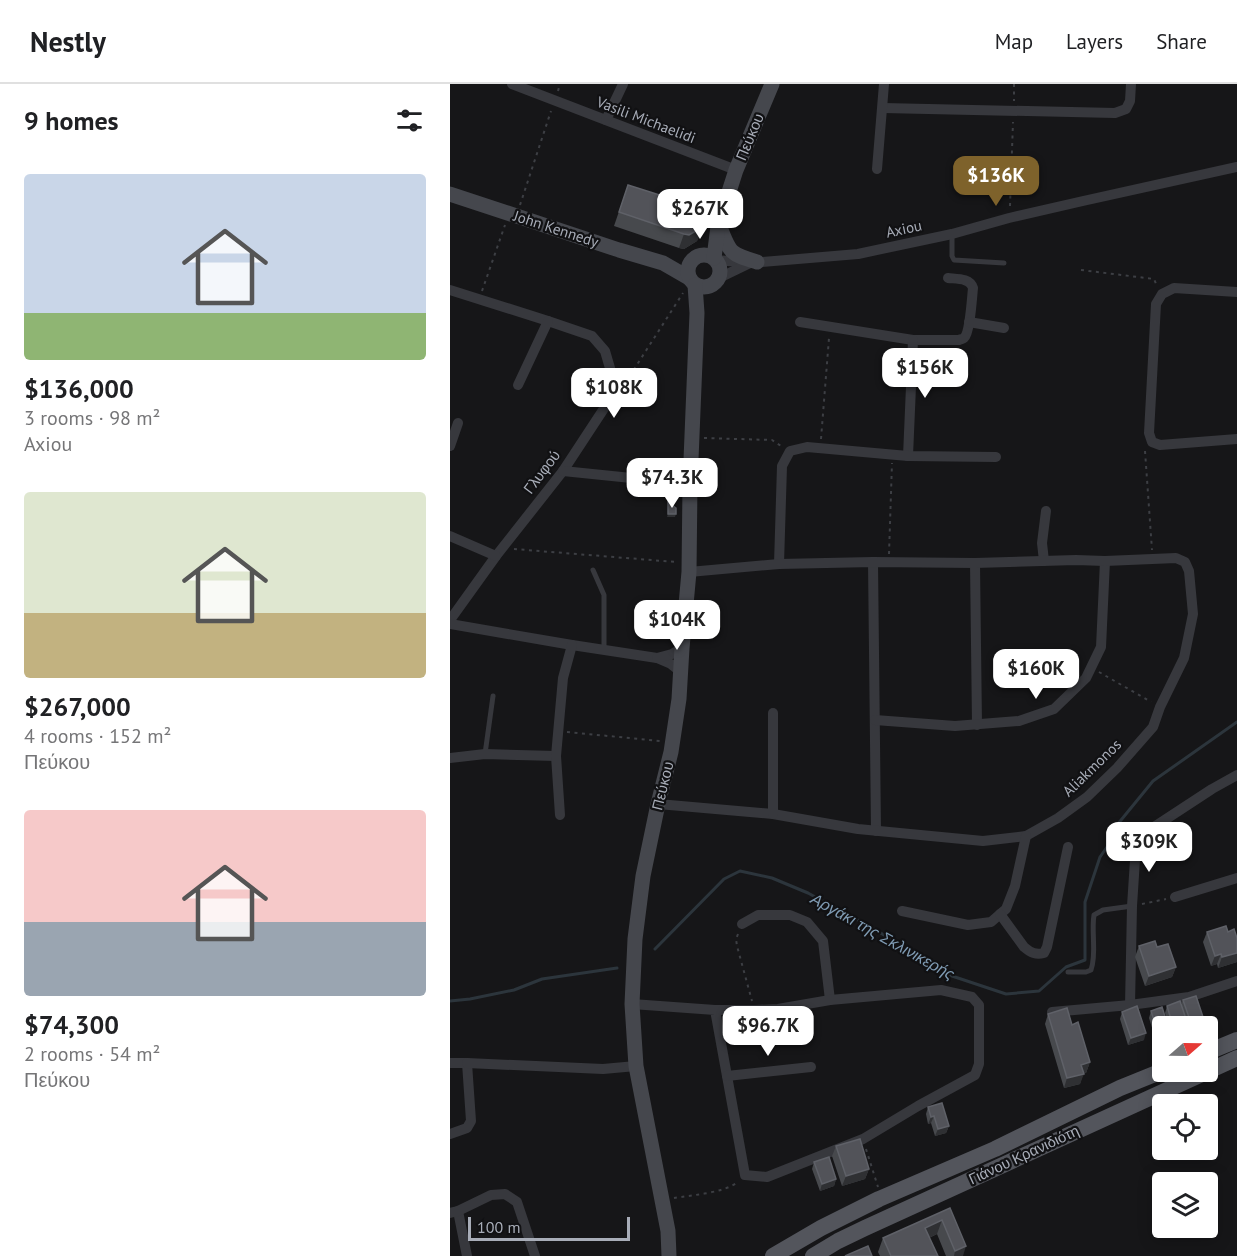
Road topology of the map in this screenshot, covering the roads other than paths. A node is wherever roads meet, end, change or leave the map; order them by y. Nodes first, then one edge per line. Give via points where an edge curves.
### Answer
1 (512, 84) edge
2 (623, 84) edge
3 (772, 84) edge
4 (884, 84) edge
5 (1131, 84) edge
6 (883, 108) junction
7 (606, 120) junction
8 (1237, 167) edge
9 (877, 169) dead end
10 (736, 170) junction
11 (450, 194) edge
12 (718, 225) junction
13 (952, 234) junction
14 (706, 258) junction
15 (663, 263) junction
16 (754, 263) junction
17 (1004, 263) dead end
18 (948, 278) dead end
19 (692, 281) junction
20 (715, 282) junction
21 (450, 290) edge
22 (1237, 292) edge
23 (697, 313) junction
24 (548, 321) junction
25 (800, 322) dead end
26 (969, 322) junction
27 (1004, 328) dead end
28 (913, 340) junction
29 (518, 385) dead end
30 (458, 423) dead end
31 (1237, 439) edge
32 (450, 446) edge
33 (908, 456) junction
34 (996, 458) dead end
35 (563, 471) junction
36 (690, 484) junction
37 (1046, 511) dead end
38 (450, 536) edge
39 (500, 552) junction
40 (1044, 561) junction
41 (1105, 561) junction
42 (873, 562) junction
43 (975, 563) junction
44 (779, 564) junction
45 (689, 568) junction
46 (593, 570) dead end
47 (450, 622) edge
48 (572, 645) junction
49 (682, 648) junction
50 (604, 650) junction
51 (657, 658) junction
52 (681, 672) junction
53 (493, 696) dead end
54 (773, 713) dead end
55 (875, 720) junction
56 (977, 724) junction
57 (485, 754) junction
58 (556, 756) junction
59 (450, 758) edge
60 (1237, 776) edge
61 (658, 804) junction
62 (773, 814) junction
63 (560, 815) dead end
64 (876, 831) junction
65 (1026, 836) junction
66 (1068, 847) dead end
67 (1237, 878) edge
68 (1175, 897) road end
69 (1132, 906) junction
70 (902, 911) dead end
71 (1000, 914) junction
72 (742, 924) road end
73 (1068, 972) dead end
74 (1237, 981) edge
75 (830, 1000) junction
76 (632, 1004) junction
77 (1130, 1005) junction
78 (715, 1010) junction
79 (1052, 1012) edge
80 (1237, 1040) edge
81 (1218, 1048) edge
82 (1237, 1058) edge
83 (450, 1063) edge
84 (467, 1063) junction
85 (636, 1066) junction
86 (811, 1067) dead end
87 (1152, 1075) edge
88 (727, 1076) junction
89 (450, 1134) edge
90 (454, 1212) edge
91 (668, 1232) junction
92 (466, 1256) edge
93 (535, 1256) edge
94 (669, 1256) edge
95 (677, 1256) edge
96 (772, 1256) edge
97 (813, 1256) edge

1 - 7 street, Vasili Michaelidi
2 - 7 street
3 - 10 main road, Πεύκου
4 - 6 street
5 - 6 street via 1126,109 1115,113
6 - 9 street
7 - 10 street, Vasili Michaelidi
8 - 13 street, Axiou
10 - 12 main road, Πεύκου
11 - 15 main road, John Kennedy
12 - 14 main road, Πεύκου
12 - 16 main road via 735,255
13 - 16 street, Axiou via 858,254
13 - 17 lane via 954,260
14 - 15 main road
14 - 16 street, Axiou
14 - 19 main road via 688,270
14 - 20 main road via 720,269
15 - 19 main road
16 - 20 street, Axiou
18 - 26 street via 972,284
19 - 20 main road via 703,288
19 - 23 main road, Πεύκου
20 - 23 main road, Πεύκου
21 - 24 street
22 - 31 street via 1174,288 1162,294 1156,304 1149,433 1152,442 1160,445
23 - 36 main road, Πεύκου
24 - 29 street
24 - 35 street, Γλυφού via 592,336 605,351 612,375 605,408
25 - 28 street
26 - 27 street
26 - 28 street via 963,339
28 - 33 street
30 - 32 street
33 - 34 street
33 - 44 street via 807,447 790,451 782,466
35 - 36 street
35 - 39 street, Γλυφού
36 - 45 main road, Πεύκου
37 - 40 street
38 - 39 street
39 - 47 street, Γλυφού
40 - 41 street, Aliakmonos
40 - 43 street, Aliakmonos
41 - 56 street via 1101,647 1086,678 1054,709 1019,721
41 - 65 street, Aliakmonos via 1176,558 1185,562 1193,614 1185,658 1153,727 1117,768 1088,797
42 - 43 street, Aliakmonos
42 - 44 street, Aliakmonos
42 - 55 street
43 - 56 street
44 - 45 street, Aliakmonos
45 - 49 main road, Πεύκου
46 - 50 lane via 604,595
47 - 48 street
48 - 50 street
48 - 58 street via 564,678
49 - 51 street
49 - 52 main road, Πεύκου
50 - 51 street
51 - 52 street
52 - 61 main road, Πεύκου via 673,742
53 - 57 lane
54 - 62 street
55 - 56 street
55 - 64 street
57 - 58 street
57 - 59 street
58 - 63 street
60 - 69 street via 1154,827 1135,860
61 - 62 street, Aliakmonos
61 - 76 main road, Πεύκου via 643,876
62 - 64 street, Aliakmonos
64 - 65 street, Aliakmonos via 983,841
65 - 71 street via 1015,886
66 - 71 street via 1044,953 1038,955 1024,947
67 - 68 street
69 - 73 lane via 1102,910 1094,915 1091,970
69 - 77 street
70 - 71 street via 968,925 991,922
72 - 75 street via 758,915 790,915 807,922 823,941
74 - 77 street via 1189,997
75 - 78 street via 778,1009
75 - 88 street via 941,990 972,997 979,1005 979,1064 975,1075 863,1140 768,1177 745,1174
76 - 78 street
76 - 85 main road, Πεύκου
77 - 79 street
78 - 88 street
80 - 81 main road
82 - 97 main road, Γιάνου Κρανιδιότη via 885,1218
83 - 84 street
84 - 85 street via 603,1069
84 - 89 street via 471,1121 467,1128
85 - 91 main road, Πεύκου
86 - 88 street
87 - 96 main road, Γιάνου Κρανιδιότη via 881,1198
90 - 92 street
90 - 93 street via 491,1195 505,1194 518,1202
91 - 94 main road, Πεύκου
91 - 95 main road

